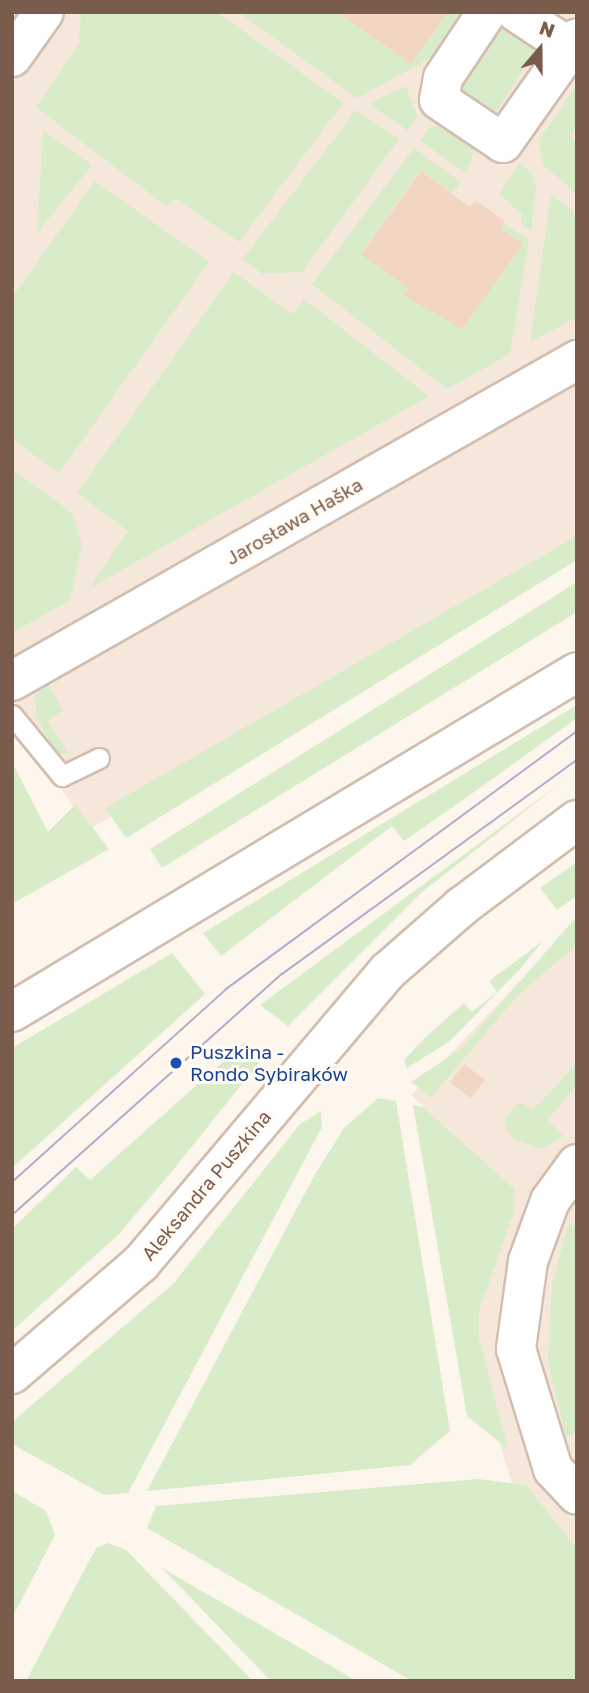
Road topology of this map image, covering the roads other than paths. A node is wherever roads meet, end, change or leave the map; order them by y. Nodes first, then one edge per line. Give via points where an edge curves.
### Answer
1 (44, 12) edge
2 (487, 12) edge
3 (516, 12) edge
4 (574, 43) edge
5 (12, 57) edge
6 (577, 360) edge
7 (577, 672) edge
8 (12, 681) edge
9 (12, 715) edge
10 (99, 758) dead end
11 (577, 820) edge
12 (12, 1012) edge
13 (577, 1164) edge
14 (12, 1374) edge
15 (577, 1495) edge

1 - 5 main road
2 - 4 main road via 443,78 439,100 503,144
3 - 4 main road
6 - 8 main road, Jarosława Haška
7 - 12 main road
9 - 10 lane via 62,776
11 - 14 main road, Aleksandra Puszkina via 461,907 388,971 141,1263
13 - 15 main road via 550,1201 528,1261 516,1349 554,1469

